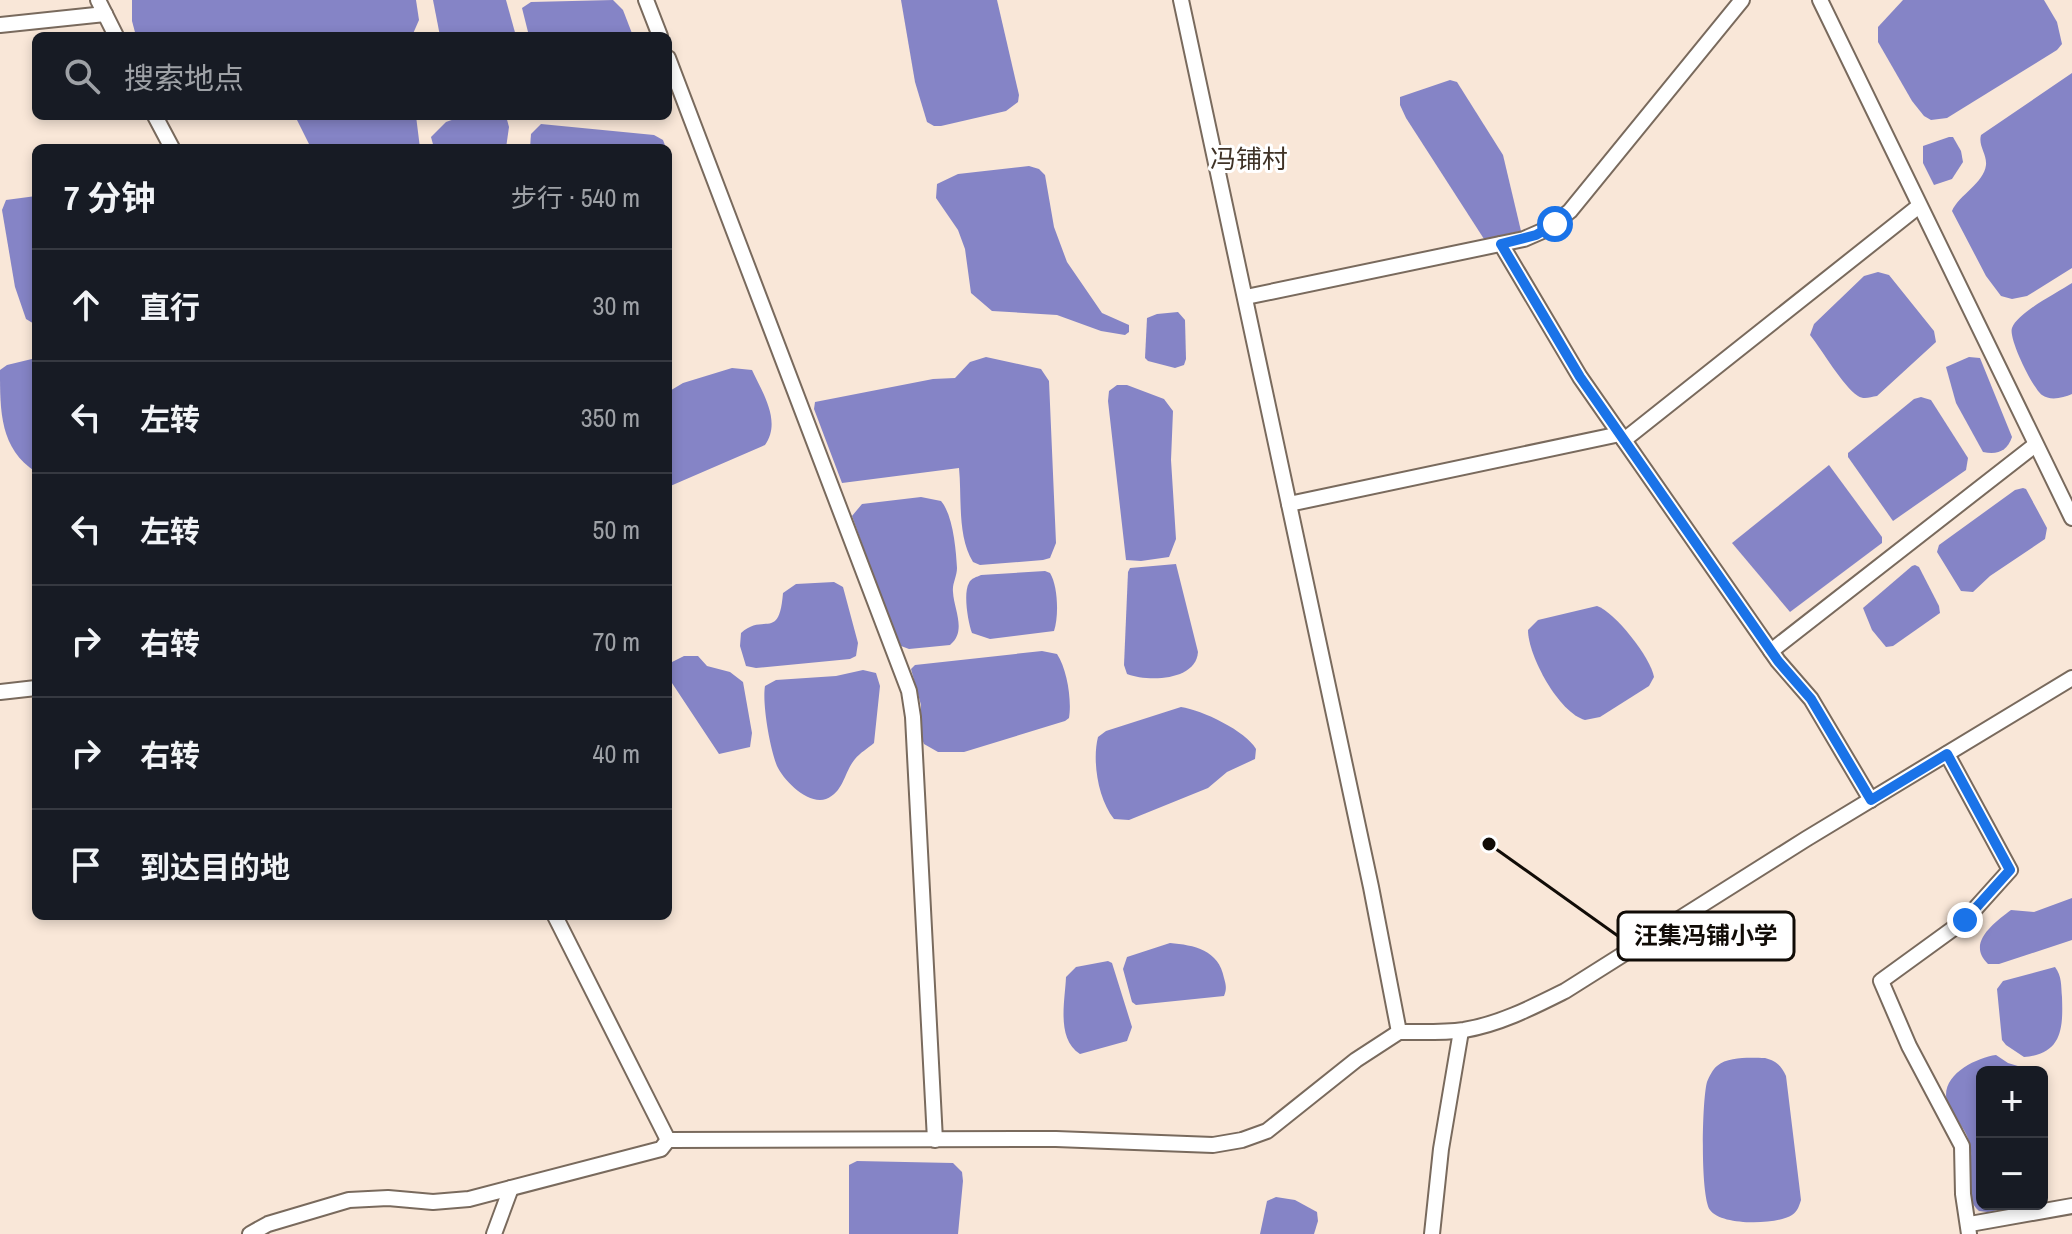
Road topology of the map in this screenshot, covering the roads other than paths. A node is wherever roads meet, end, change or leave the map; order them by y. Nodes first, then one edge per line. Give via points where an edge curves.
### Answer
1 (98, 0) edge
2 (646, 0) edge
3 (1181, 0) edge
4 (1742, 0) edge
5 (1820, 0) edge
6 (105, 14) junction
7 (0, 25) edge
8 (114, 32) edge
9 (658, 32) edge
10 (672, 69) edge
11 (157, 120) edge
12 (170, 144) edge
13 (1919, 206) junction
14 (1501, 244) junction
15 (1246, 297) junction
16 (1622, 437) junction
17 (2035, 445) junction
18 (1289, 504) junction
19 (2072, 518) edge
20 (1771, 651) junction
21 (2072, 678) edge
22 (32, 688) edge
23 (0, 692) edge
24 (1947, 754) junction
25 (1871, 800) junction
26 (557, 920) edge
27 (1461, 1031) junction
28 (1399, 1032) junction
29 (668, 1140) junction
30 (935, 1140) junction
31 (511, 1188) junction
32 (2072, 1206) edge
33 (1970, 1229) edge
34 (250, 1234) edge
35 (494, 1234) edge
36 (1432, 1234) edge

1 - 6 street
2 - 9 street
3 - 15 street
4 - 14 street via 1570,211 1536,235
5 - 13 street
6 - 7 street
6 - 8 street
10 - 30 street via 909,691
11 - 12 street
13 - 16 street
13 - 17 street
14 - 15 street
14 - 16 street
15 - 18 street
16 - 18 street
16 - 20 street
17 - 19 street
17 - 20 street
18 - 28 street
20 - 25 street via 1811,699
21 - 24 street
22 - 23 street
24 - 25 street
24 - 33 street via 2010,870 1965,920 1881,981 1909,1046 1959,1137
25 - 27 street via 1565,991 1523,1012
26 - 29 street
27 - 28 street
27 - 36 street
28 - 30 street via 1267,1131 1242,1140 1213,1145
29 - 30 street
29 - 31 street via 661,1149
31 - 34 street via 433,1202 349,1200
31 - 35 street
32 - 33 street

